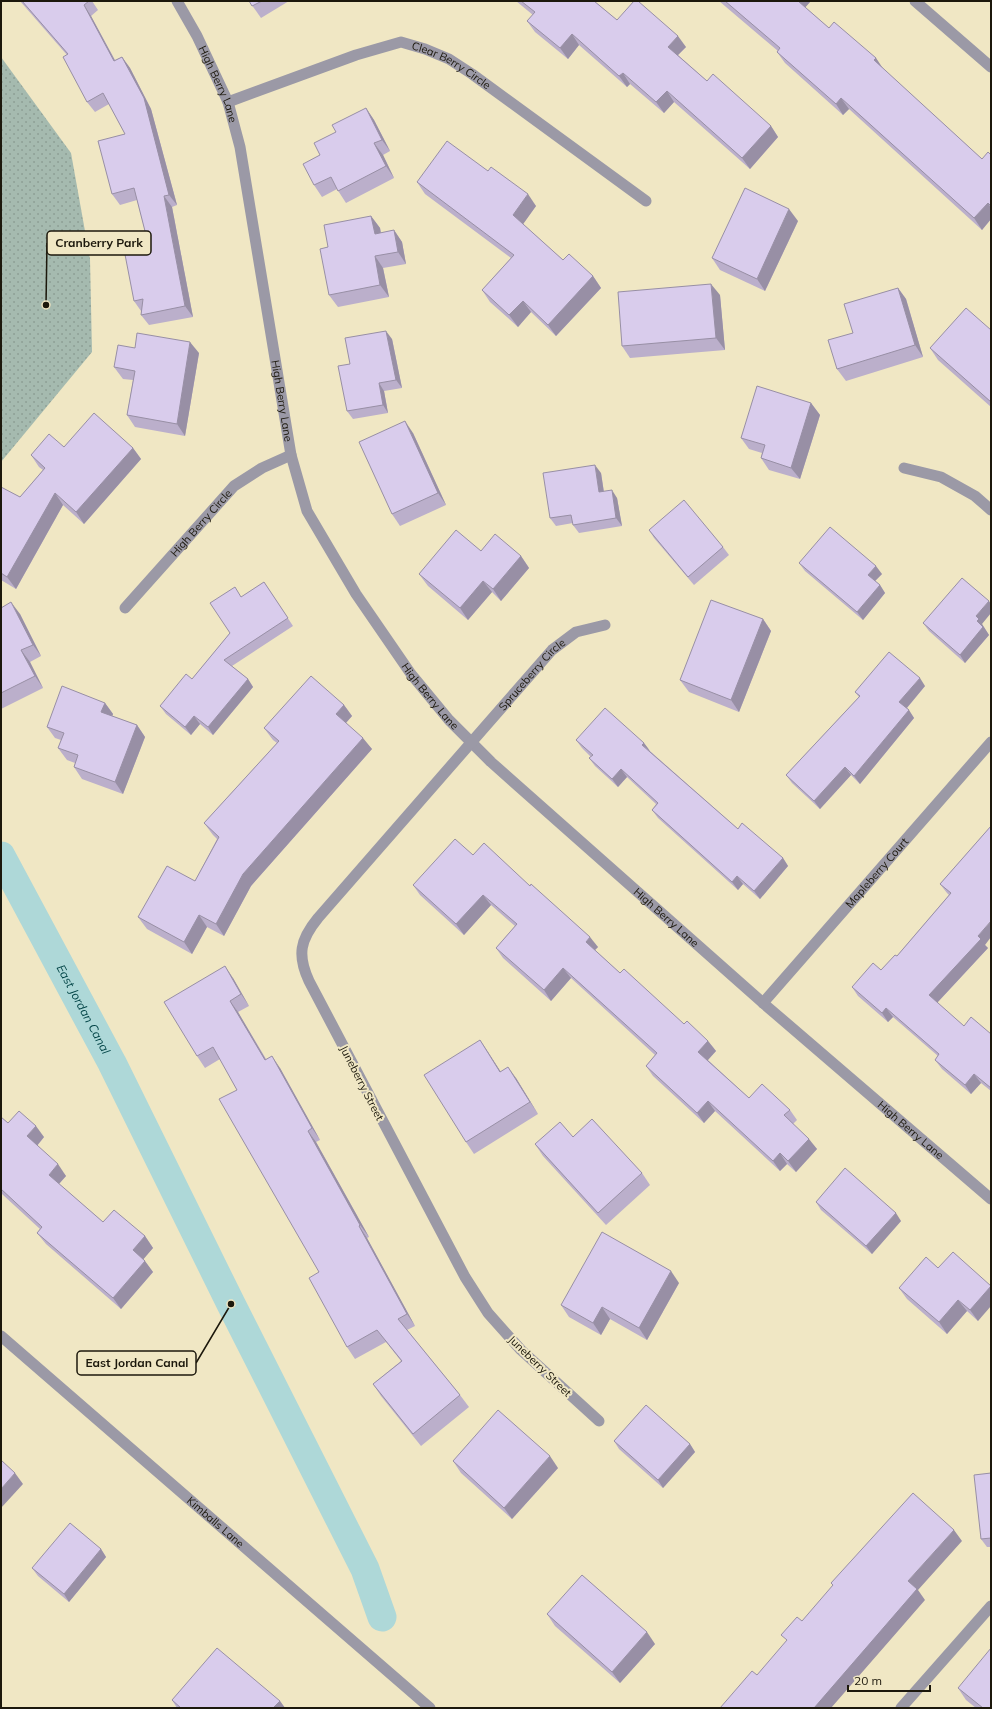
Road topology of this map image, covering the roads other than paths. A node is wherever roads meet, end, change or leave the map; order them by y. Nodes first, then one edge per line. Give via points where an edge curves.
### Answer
1 (177, 1) edge
2 (915, 1) edge
3 (991, 67) edge
4 (228, 102) junction
5 (646, 201) dead end
6 (291, 455) junction
7 (904, 468) dead end
8 (991, 510) edge
9 (125, 608) dead end
10 (605, 625) dead end
11 (470, 742) junction
12 (991, 742) edge
13 (763, 1003) junction
14 (991, 1199) edge
15 (1, 1336) edge
16 (599, 1421) dead end
17 (991, 1606) edge
18 (430, 1708) edge
19 (901, 1708) edge

1 - 4 street, High Berry Lane via 197,36
2 - 3 street
4 - 5 street, Clear Berry Circle via 356,55 401,42 449,59
4 - 6 street, High Berry Lane via 250,196
6 - 9 street, High Berry Circle via 262,468 234,486
6 - 11 street, High Berry Lane via 306,511 356,594 411,674
7 - 8 street via 941,477 975,496
10 - 11 street, Spruceberry Circle via 576,632 552,650
11 - 13 street, High Berry Lane
11 - 16 street, Juneberry Street via 312,926 301,956 313,988 465,1278 488,1313 521,1350
12 - 13 street, Mapleberry Court
13 - 14 street, High Berry Lane
15 - 18 street, Kimballs Lane
17 - 19 street

